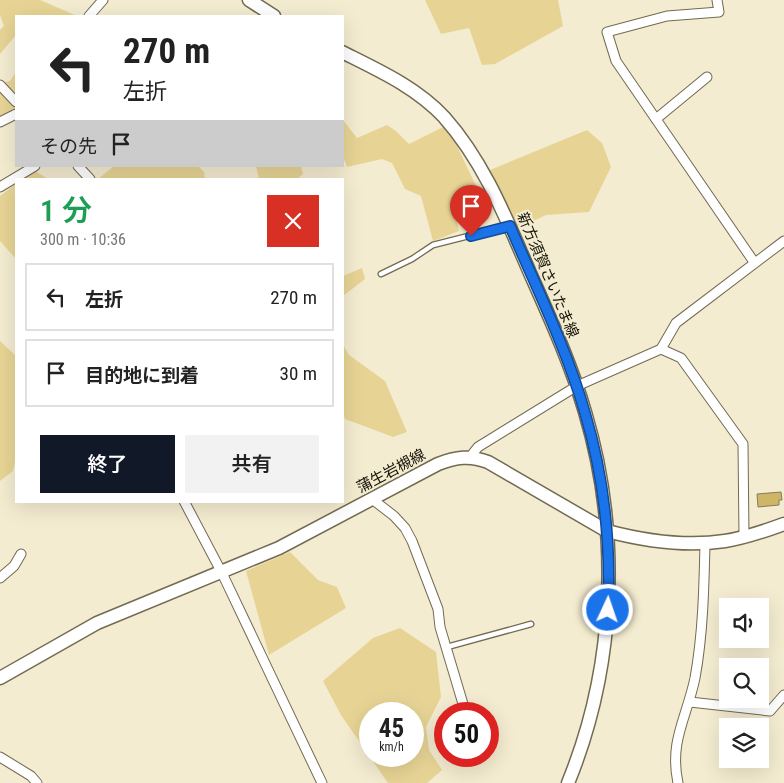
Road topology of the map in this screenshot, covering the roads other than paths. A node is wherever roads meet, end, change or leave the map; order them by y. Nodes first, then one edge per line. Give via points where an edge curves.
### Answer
1 (103, 0) edge
2 (249, 0) edge
3 (717, 0) edge
4 (90, 15) edge
5 (272, 15) edge
6 (344, 53) edge
7 (707, 77) dead end
8 (0, 85) edge
9 (15, 101) edge
10 (15, 114) edge
11 (656, 119) junction
12 (0, 122) edge
13 (33, 167) edge
14 (79, 167) edge
15 (15, 178) edge
16 (15, 178) edge
17 (89, 178) edge
18 (0, 187) edge
19 (510, 226) junction
20 (784, 241) edge
21 (754, 262) junction
22 (381, 274) dead end
23 (661, 349) junction
24 (577, 386) junction
25 (470, 457) junction
26 (372, 499) junction
27 (185, 503) edge
28 (784, 524) edge
29 (607, 531) junction
30 (744, 537) junction
31 (705, 543) junction
32 (21, 554) dead end
33 (222, 573) junction
34 (0, 578) edge
35 (531, 624) dead end
36 (446, 647) junction
37 (0, 678) edge
38 (784, 695) edge
39 (462, 702) edge
40 (690, 702) junction
41 (0, 757) edge
42 (37, 783) edge
43 (322, 783) edge
44 (568, 783) edge
45 (678, 783) edge

1 - 4 street
2 - 5 main road
3 - 11 street via 719,12 667,16 607,32 616,61
6 - 19 main road, 新方須賀さいたま線 via 406,86 442,116 475,157
7 - 11 street
8 - 9 street
10 - 12 street
11 - 21 street
13 - 15 street
14 - 17 street
16 - 18 street
19 - 22 lane via 432,245
19 - 24 main road, 新方須賀さいたま線
20 - 21 street
21 - 23 street via 676,323
23 - 24 street
23 - 30 street via 681,358 743,444
24 - 25 street via 478,447
24 - 29 main road, 新方須賀さいたま線 via 599,468
25 - 26 main road, 蒲生岩槻線 via 438,464
25 - 29 main road, 蒲生岩槻線 via 488,462
26 - 33 main road, 蒲生岩槻線 via 279,548
26 - 36 street via 394,516 412,541 438,609
27 - 33 street
28 - 30 main road, 蒲生岩槻線
29 - 31 main road, 蒲生岩槻線 via 666,542
29 - 44 main road, 新方須賀さいたま線 via 609,591 601,671 587,731
30 - 31 main road, 蒲生岩槻線
31 - 40 street via 703,610
32 - 34 street via 14,566
33 - 37 main road, 蒲生岩槻線 via 104,620
33 - 43 street
35 - 36 lane
36 - 39 street
38 - 40 street via 770,711
40 - 45 street via 675,750
41 - 42 street

